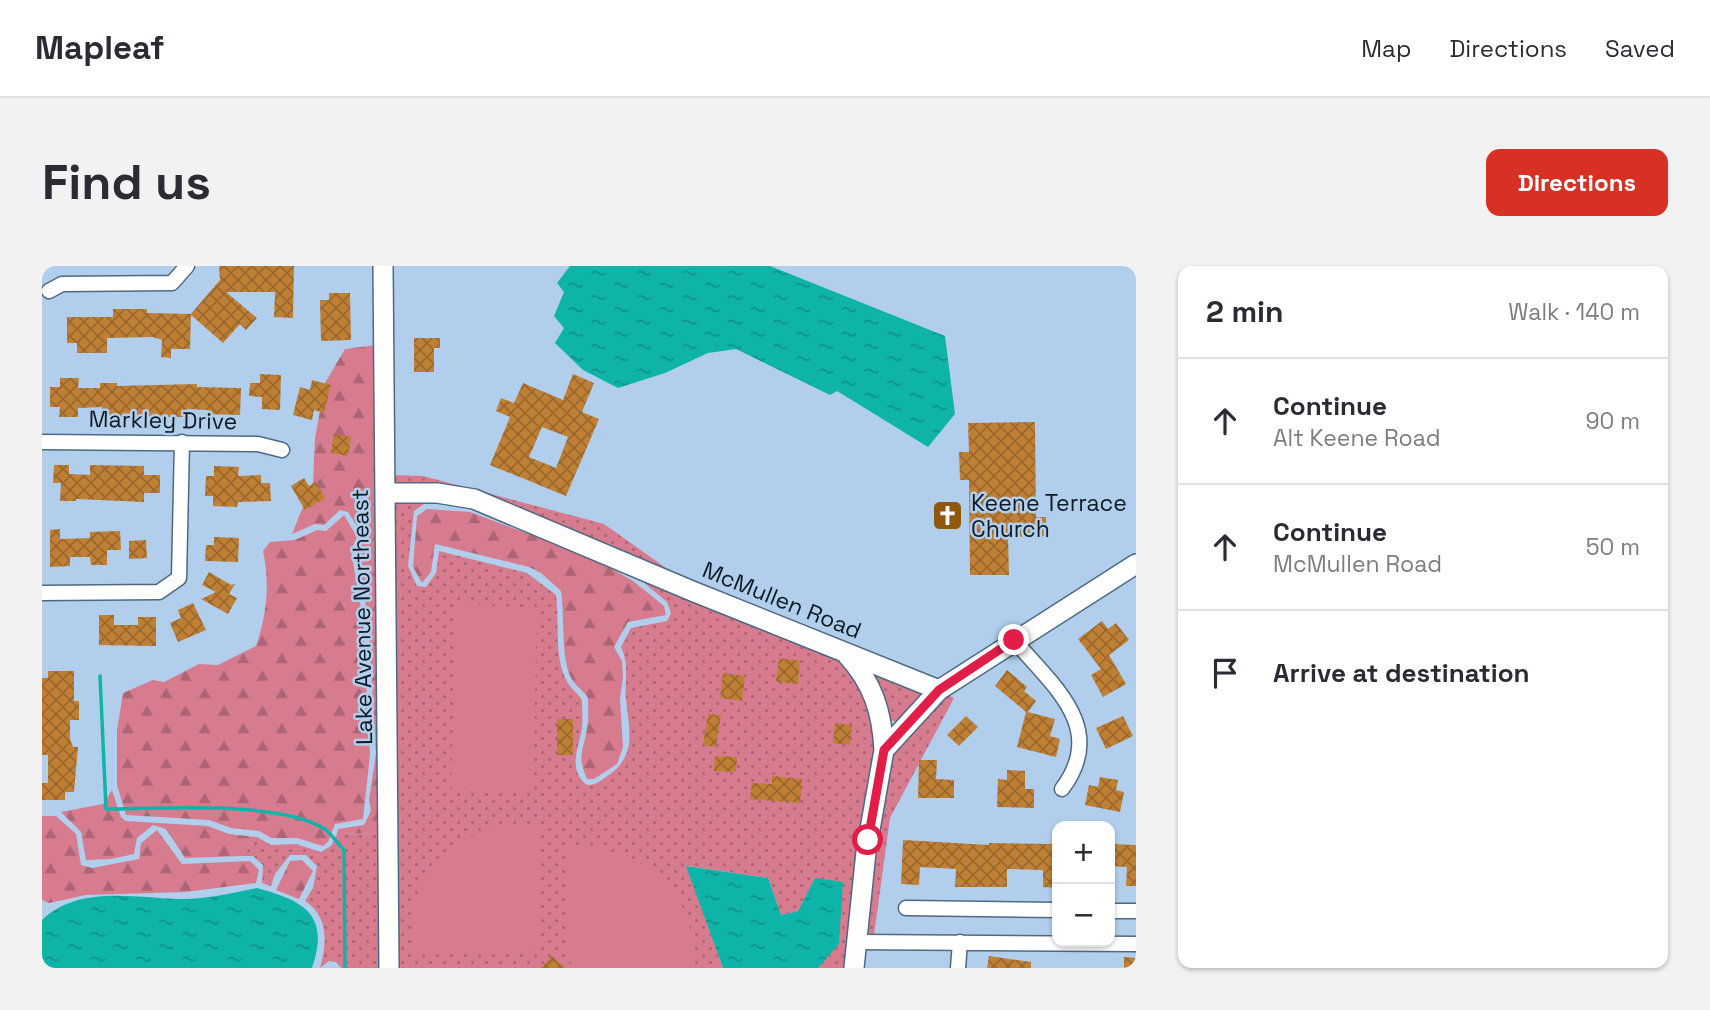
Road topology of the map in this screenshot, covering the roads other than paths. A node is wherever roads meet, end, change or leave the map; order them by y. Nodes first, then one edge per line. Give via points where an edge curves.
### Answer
1 (187, 266) edge
2 (383, 266) edge
3 (49, 291) dead end
4 (42, 442) edge
5 (183, 442) junction
6 (282, 450) dead end
7 (385, 493) junction
8 (1136, 564) edge
9 (42, 593) edge
10 (1014, 640) junction
11 (843, 652) junction
12 (939, 690) junction
13 (884, 750) junction
14 (1062, 789) dead end
15 (906, 908) dead end
16 (1052, 910) edge
17 (1115, 911) edge
18 (1136, 911) edge
19 (857, 942) junction
20 (960, 943) junction
21 (1136, 944) edge
22 (389, 968) edge
23 (854, 968) edge
24 (958, 968) edge

1 - 3 street via 172,283 62,284
2 - 7 street, Lake Avenue Northeast
4 - 5 street, Markley Drive
5 - 6 street, Markley Drive via 258,444
5 - 9 street via 179,578 159,592
7 - 11 street, McMullen Road via 474,499
7 - 22 street, Lake Avenue Northeast
8 - 10 street
10 - 12 street
10 - 14 street via 1077,719 1079,755 1075,771
11 - 12 street, McMullen Road
11 - 13 street via 872,688
12 - 13 street
13 - 19 street via 866,852
15 - 16 street
17 - 18 street
19 - 20 street
19 - 23 street
20 - 21 street
20 - 24 street

